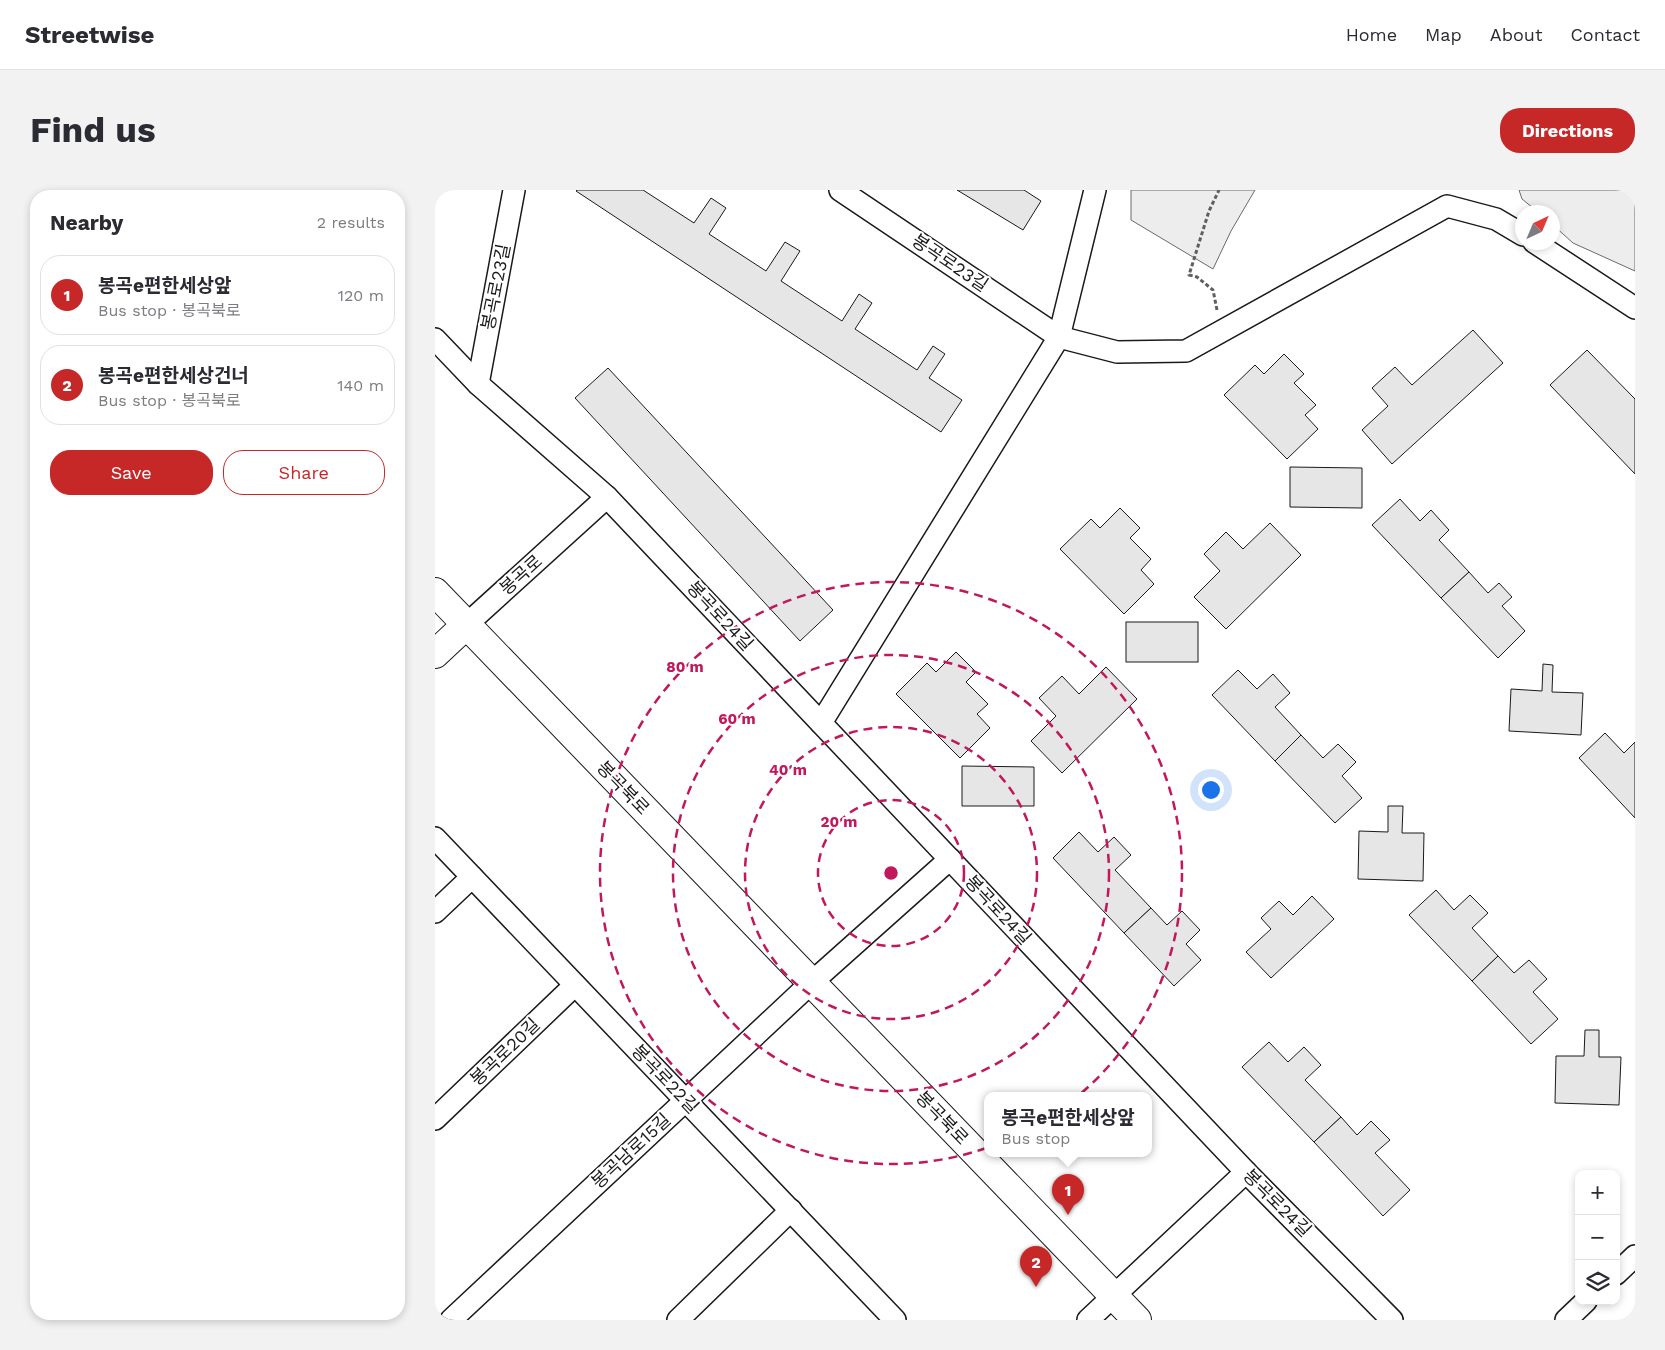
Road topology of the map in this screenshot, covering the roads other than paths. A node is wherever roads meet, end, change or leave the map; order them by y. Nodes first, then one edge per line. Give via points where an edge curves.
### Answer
1 (514, 190) edge
2 (840, 190) edge
3 (1095, 190) edge
4 (1515, 230) edge
5 (1546, 250) edge
6 (1635, 308) edge
7 (1059, 337) junction
8 (435, 338) edge
9 (478, 384) junction
10 (607, 496) junction
11 (435, 592) edge
12 (466, 625) junction
13 (435, 654) edge
14 (821, 723) junction
15 (435, 838) edge
16 (950, 859) junction
17 (473, 877) junction
18 (435, 912) edge
19 (811, 983) junction
20 (575, 984) junction
21 (685, 1100) junction
22 (435, 1119) edge
23 (1246, 1172) junction
24 (791, 1210) junction
25 (1635, 1256) edge
26 (1620, 1270) edge
27 (1114, 1296) junction
28 (1582, 1305) edge
29 (889, 1318) edge
30 (451, 1320) edge
31 (678, 1320) edge
32 (1088, 1320) edge
33 (1137, 1320) edge
34 (1392, 1320) edge
35 (1566, 1320) edge

1 - 9 street, 봉곡로23길
2 - 7 street, 봉곡로23길
3 - 7 street
4 - 7 street, 봉곡로23길 via 1496,219 1447,206 1186,351 1117,352
5 - 6 street
7 - 14 street
8 - 9 street
9 - 10 street
10 - 12 street, 봉곡로
10 - 14 street, 봉곡로24길
11 - 12 street, 봉곡북로
12 - 13 street, 봉곡로
12 - 19 street, 봉곡북로
14 - 16 street, 봉곡로24길
15 - 17 street, 봉곡로22길
16 - 19 street
16 - 23 street, 봉곡로24길
17 - 18 street
17 - 20 street, 봉곡로22길
19 - 21 street, 봉곡남로15길
19 - 27 street, 봉곡북로
20 - 21 street, 봉곡로22길
20 - 22 street, 봉곡로20길
21 - 24 street, 봉곡로22길
21 - 30 street, 봉곡남로15길
23 - 27 street
23 - 34 street, 봉곡로24길
24 - 29 street, 봉곡로22길
24 - 31 street
25 - 26 street
27 - 32 street
27 - 33 street, 봉곡북로
28 - 35 street

